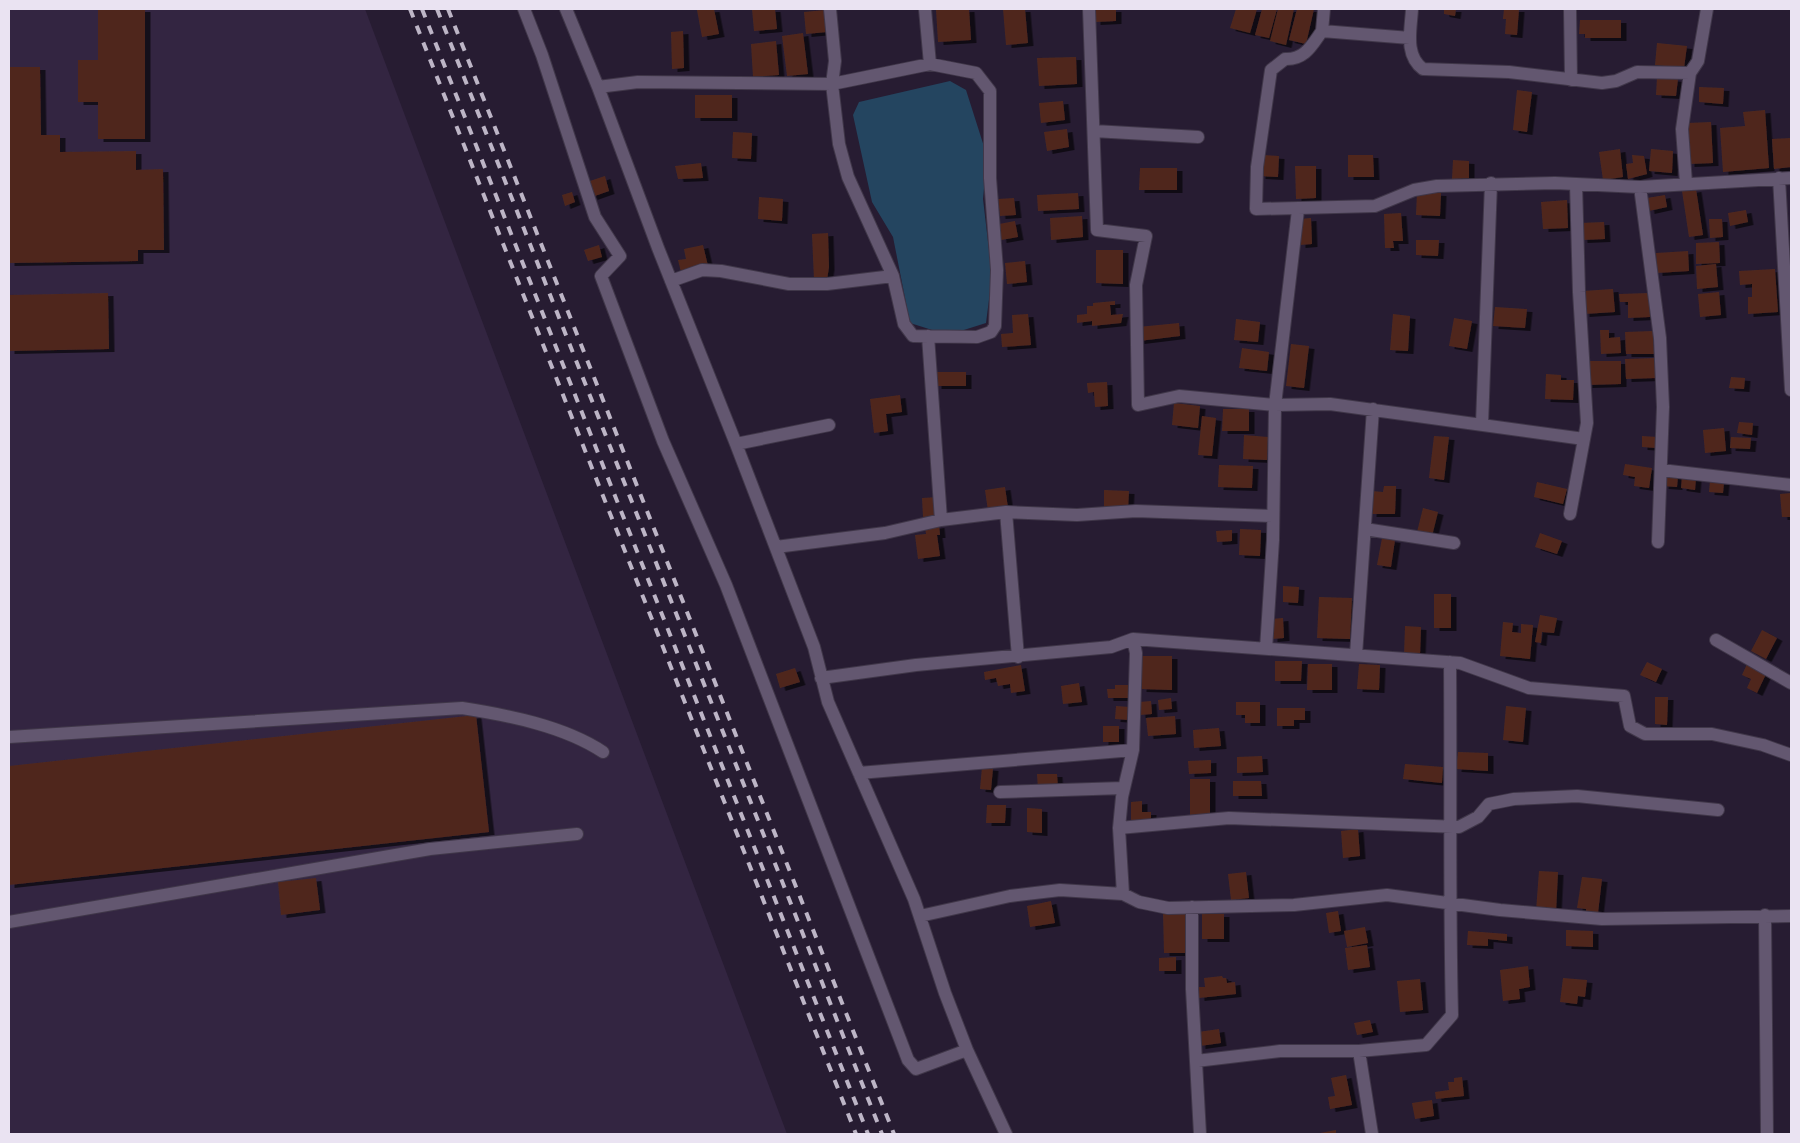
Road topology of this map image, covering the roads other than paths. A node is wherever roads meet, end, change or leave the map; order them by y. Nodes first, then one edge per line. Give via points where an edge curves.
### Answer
1 (524, 9) edge
2 (566, 9) edge
3 (830, 9) edge
4 (925, 9) edge
5 (1089, 9) edge
6 (1324, 9) edge
7 (1412, 9) edge
8 (1570, 9) edge
9 (1706, 9) edge
10 (1322, 31) junction
11 (1410, 38) junction
12 (930, 64) junction
13 (1690, 73) junction
14 (1571, 80) junction
15 (832, 84) junction
16 (598, 87) junction
17 (1094, 130) junction
18 (1198, 136) dead end
19 (1785, 178) edge
20 (1490, 183) junction
21 (1686, 183) junction
22 (1576, 184) junction
23 (1640, 187) junction
24 (1298, 210) junction
25 (893, 276) junction
26 (671, 281) junction
27 (928, 336) junction
28 (1791, 390) edge
29 (1275, 405) junction
30 (1374, 409) junction
31 (1482, 424) junction
32 (829, 425) dead end
33 (1584, 439) junction
34 (736, 444) junction
35 (1660, 470) junction
36 (1791, 485) edge
37 (1006, 512) junction
38 (1570, 514) dead end
39 (1274, 516) junction
40 (941, 520) junction
41 (1365, 529) junction
42 (1658, 542) dead end
43 (1454, 543) dead end
44 (776, 547) junction
45 (1133, 639) junction
46 (1716, 640) dead end
47 (1266, 649) junction
48 (1356, 655) junction
49 (1018, 657) junction
50 (1450, 662) junction
51 (821, 678) junction
52 (1791, 683) edge
53 (9, 737) edge
54 (1133, 750) junction
55 (603, 752) dead end
56 (1791, 755) edge
57 (859, 773) junction
58 (1124, 788) junction
59 (1000, 792) dead end
60 (1718, 810) dead end
61 (1452, 826) junction
62 (1120, 828) junction
63 (577, 834) dead end
64 (1123, 894) junction
65 (1449, 902) junction
66 (1192, 907) junction
67 (1765, 915) junction
68 (920, 916) junction
69 (1791, 916) edge
70 (9, 922) edge
71 (967, 1050) junction
72 (1359, 1051) junction
73 (1196, 1061) junction
74 (1006, 1134) edge
75 (1200, 1134) edge
76 (1372, 1134) edge
77 (1767, 1134) edge

1 - 71 street via 595,217 620,256 601,276 663,441 726,585 908,1060 916,1069
2 - 16 street
3 - 15 street via 835,60
4 - 12 street
5 - 17 street
6 - 10 street
7 - 11 street
8 - 14 street
9 - 13 street via 1698,61
10 - 11 street
10 - 24 street via 1304,54 1296,60 1286,59 1271,70 1258,167 1256,209
11 - 14 street via 1411,55 1423,69 1509,72
12 - 15 street
12 - 27 street via 976,73 990,91 990,178 998,270 995,326 991,332 977,337
13 - 14 street via 1637,72 1602,82
13 - 21 street via 1682,129
15 - 16 street via 638,82
15 - 25 street via 839,144 848,177
16 - 26 street
17 - 18 street
17 - 29 street via 1098,230 1146,236 1136,285 1138,405 1179,396
19 - 21 street
19 - 28 street
20 - 22 street
20 - 24 street via 1414,190 1375,206
20 - 31 street
21 - 23 street
22 - 23 street
22 - 33 street via 1587,423
23 - 35 street via 1660,338 1663,407
24 - 29 street
25 - 26 street via 827,284 789,284 702,270
25 - 27 street via 904,324 913,336
26 - 34 street
27 - 40 street
29 - 30 street via 1330,404
29 - 39 street
30 - 31 street
30 - 41 street
31 - 33 street
32 - 34 street
33 - 38 street
34 - 44 street
35 - 36 street
35 - 42 street
37 - 39 street
37 - 40 street
37 - 49 street
39 - 47 street
40 - 44 street via 885,533
41 - 43 street
41 - 48 street
44 - 51 street via 814,647
45 - 47 street
45 - 49 street via 1111,647
45 - 54 street via 1136,653
46 - 52 street
47 - 48 street
48 - 50 street
49 - 51 street via 916,665
50 - 56 street via 1528,688 1624,696 1630,726 1644,734 1712,734
50 - 61 street
51 - 57 street
53 - 55 street via 462,708 535,724 590,743
54 - 57 street
54 - 58 street
57 - 68 street
58 - 59 street
58 - 62 street
60 - 61 street via 1577,796 1514,799 1489,804 1478,817 1459,827
61 - 62 street via 1229,818
61 - 65 street
62 - 64 street
63 - 70 street via 430,849
64 - 66 street via 1139,902 1168,908
64 - 68 street via 1060,890 1010,896
65 - 66 street via 1387,895 1294,905
65 - 67 street via 1602,919
65 - 72 street via 1452,1015 1426,1045
66 - 73 street
67 - 69 street
67 - 77 street
68 - 71 street
71 - 74 street
72 - 73 street via 1280,1051
72 - 76 street
73 - 75 street

